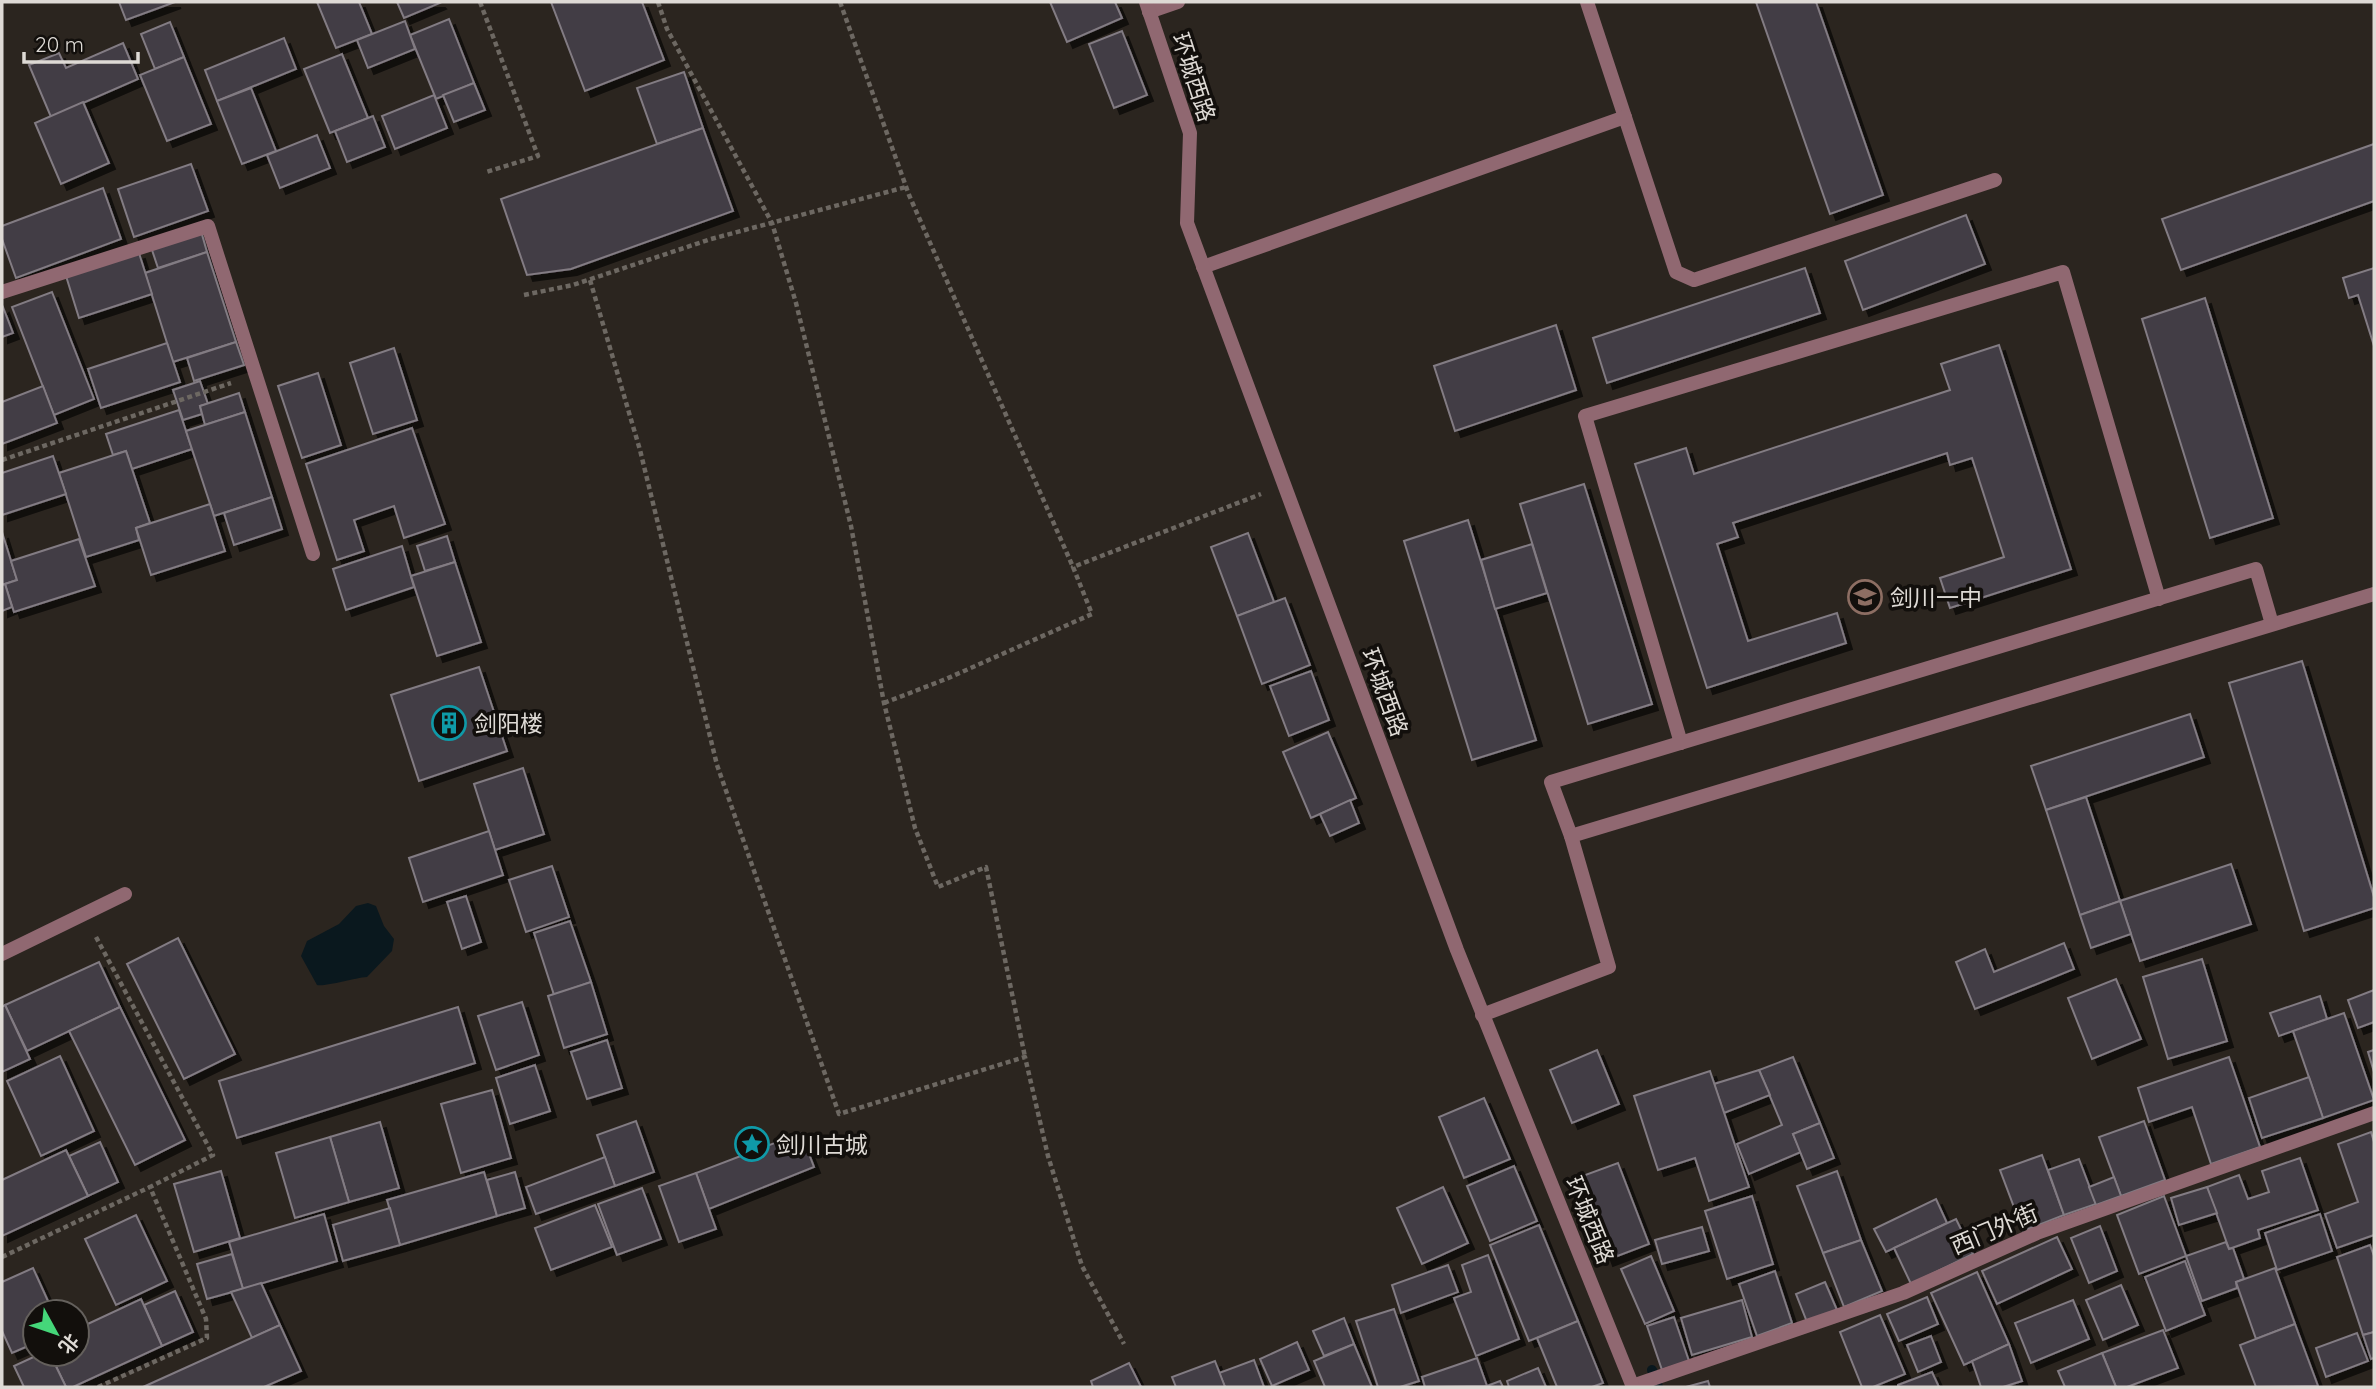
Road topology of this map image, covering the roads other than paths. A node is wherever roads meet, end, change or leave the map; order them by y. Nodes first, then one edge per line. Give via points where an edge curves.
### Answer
1 (1178, 2) edge
2 (1587, 2) edge
3 (1147, 7) edge
4 (1625, 117) junction
5 (1995, 180) dead end
6 (1203, 267) junction
7 (2, 292) edge
8 (313, 554) dead end
9 (2374, 594) edge
10 (2159, 599) junction
11 (2272, 624) junction
12 (1681, 743) junction
13 (1571, 836) junction
14 (125, 894) dead end
15 (2, 954) edge
16 (1482, 1014) junction
17 (2374, 1113) edge
18 (1632, 1387) edge

1 - 3 street
2 - 4 street
3 - 6 street, 环城西路 via 1190,133 1187,223
4 - 5 street via 1676,272 1694,280
4 - 6 street
6 - 16 street, 环城西路
7 - 8 street via 208,226
9 - 11 street
10 - 11 street via 2256,569
10 - 12 street
10 - 12 street via 2063,272 1638,400 1585,416
11 - 13 street
12 - 13 street via 1551,782
13 - 16 street via 1609,967
14 - 15 street
16 - 18 street, 环城西路
17 - 18 street, 西门外街 via 2037,1233 1903,1293

